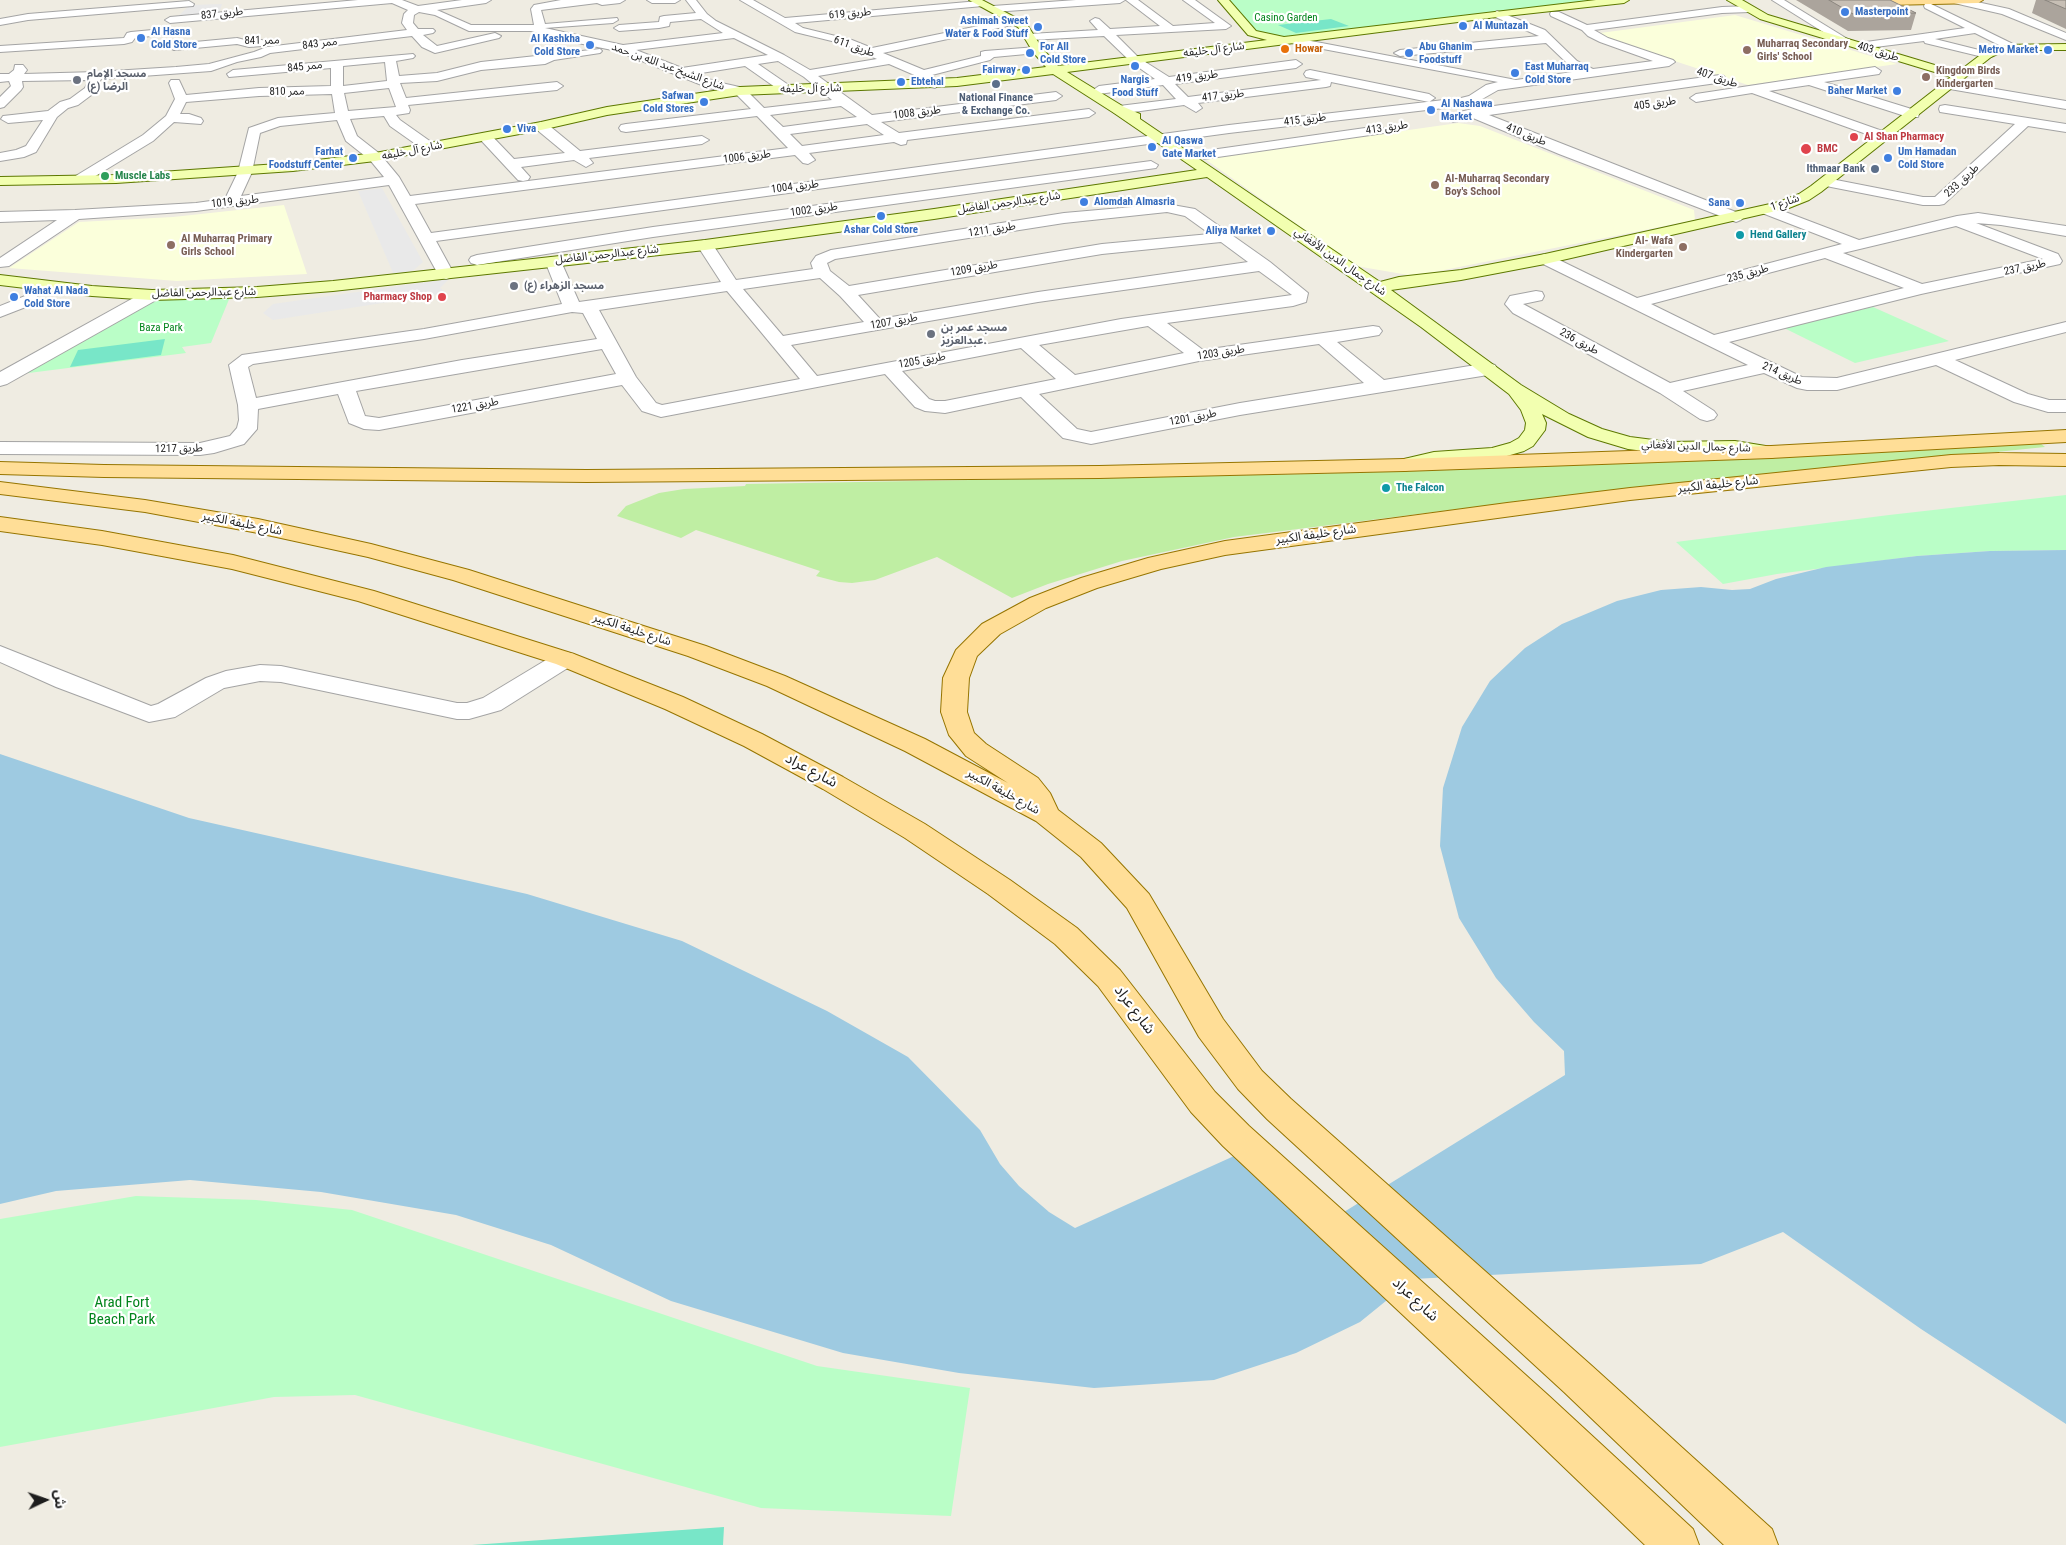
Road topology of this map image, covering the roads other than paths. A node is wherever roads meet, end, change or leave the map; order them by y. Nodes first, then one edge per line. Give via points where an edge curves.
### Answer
1 (394, 0) edge
2 (486, 0) edge
3 (620, 0) edge
4 (652, 0) edge
5 (675, 0) edge
6 (691, 0) edge
7 (745, 0) edge
8 (1120, 0) edge
9 (1131, 0) edge
10 (1188, 0) edge
11 (1223, 0) edge
12 (1621, 0) edge
13 (1777, 0) edge
14 (1978, 0) edge
15 (599, 1) edge
16 (1089, 1) edge
17 (1892, 1) edge
18 (1958, 1) edge
19 (190, 2) edge
20 (551, 2) edge
21 (1042, 2) edge
22 (1874, 2) edge
23 (849, 3) dead end
24 (1684, 3) dead end
25 (1742, 3) edge
26 (66, 4) dead end
27 (980, 4) edge
28 (1989, 4) edge
29 (338, 5) junction
30 (18, 7) dead end
31 (780, 7) dead end
32 (416, 9) junction
33 (760, 9) junction
34 (92, 12) junction
35 (865, 12) junction
36 (1703, 13) junction
37 (1497, 14) junction
38 (1555, 14) dead end
39 (703, 16) junction
40 (2016, 16) junction
41 (338, 18) dead end
42 (1109, 20) dead end
43 (1648, 20) junction
44 (407, 23) junction
45 (387, 24) dead end
46 (616, 24) junction
47 (1023, 24) junction
48 (4, 26) edge
49 (165, 26) junction
50 (782, 26) junction
51 (237, 27) junction
52 (536, 27) junction
53 (119, 28) dead end
54 (470, 28) junction
55 (1586, 28) junction
56 (1171, 29) junction
57 (1976, 30) junction
58 (306, 32) dead end
59 (1106, 32) junction
60 (415, 33) junction
61 (1252, 33) junction
62 (755, 34) dead end
63 (42, 35) dead end
64 (736, 35) junction
65 (1326, 36) junction
66 (1030, 37) junction
67 (2066, 37) edge
68 (1205, 38) dead end
69 (1918, 38) junction
70 (1548, 39) junction
71 (1290, 40) junction
72 (114, 42) junction
73 (916, 42) junction
74 (1117, 43) junction
75 (1268, 43) junction
76 (603, 44) junction
77 (1853, 44) junction
78 (290, 45) junction
79 (70, 46) junction
80 (1462, 46) junction
81 (2011, 46) junction
82 (21, 47) junction
83 (174, 47) junction
84 (2066, 47) edge
85 (435, 48) junction
86 (621, 48) junction
87 (1227, 48) junction
88 (1383, 48) junction
89 (0, 49) edge
90 (1342, 49) junction
91 (968, 50) dead end
92 (1037, 50) junction
93 (868, 51) junction
94 (838, 53) dead end
95 (985, 54) junction
96 (1987, 55) junction
97 (1204, 56) dead end
98 (112, 57) dead end
99 (390, 58) junction
100 (802, 58) dead end
101 (782, 59) junction
102 (1135, 60) junction
103 (1290, 60) junction
104 (916, 61) dead end
105 (746, 62) junction
106 (893, 62) junction
107 (337, 63) junction
108 (964, 64) junction
109 (311, 66) junction
110 (468, 68) junction
111 (844, 68) junction
112 (1054, 69) junction
113 (1695, 71) dead end
114 (1875, 71) dead end
115 (682, 72) junction
116 (1228, 73) junction
117 (1592, 73) junction
118 (808, 74) junction
119 (923, 74) junction
120 (1310, 74) junction
121 (173, 75) junction
122 (766, 75) junction
123 (14, 76) junction
124 (97, 76) junction
125 (40, 77) junction
126 (0, 78) edge
127 (980, 79) junction
128 (1720, 79) junction
129 (1165, 80) junction
130 (1953, 80) junction
131 (1808, 81) junction
132 (146, 82) dead end
133 (394, 82) junction
134 (1525, 82) junction
135 (1326, 83) junction
136 (935, 84) junction
137 (713, 85) junction
138 (556, 86) dead end
139 (906, 86) junction
140 (869, 87) junction
141 (786, 89) junction
142 (825, 89) junction
143 (337, 90) junction
144 (1098, 90) dead end
145 (1752, 90) junction
146 (2060, 90) dead end
147 (740, 91) junction
148 (1462, 91) dead end
149 (1254, 92) junction
150 (495, 93) junction
151 (1342, 93) dead end
152 (1480, 94) junction
153 (1056, 96) dead end
154 (181, 99) junction
155 (1686, 99) dead end
156 (1184, 100) junction
157 (1569, 100) junction
158 (1016, 101) junction
159 (843, 102) junction
160 (1270, 102) dead end
161 (1359, 102) dead end
162 (2048, 102) junction
163 (402, 103) junction
164 (1446, 103) junction
165 (0, 104) edge
166 (349, 105) junction
167 (2066, 105) edge
168 (492, 106) dead end
169 (803, 107) junction
170 (1512, 107) junction
171 (946, 109) junction
172 (1945, 109) dead end
173 (1119, 110) junction
174 (607, 111) junction
175 (1286, 111) dead end
176 (1376, 111) junction
177 (388, 112) junction
178 (761, 112) junction
179 (1089, 113) dead end
180 (1474, 114) junction
181 (1913, 114) junction
182 (52, 115) junction
183 (170, 118) junction
184 (1048, 118) junction
185 (868, 119) junction
186 (3, 120) edge
187 (1303, 120) junction
188 (1442, 120) dead end
189 (196, 121) dead end
190 (687, 121) junction
191 (1528, 122) dead end
192 (2025, 122) junction
193 (821, 125) junction
194 (1501, 125) junction
195 (541, 126) junction
196 (976, 127) junction
197 (626, 128) junction
198 (1065, 128) dead end
199 (2066, 128) edge
200 (1229, 129) junction
201 (779, 131) junction
202 (895, 136) junction
203 (1883, 136) junction
204 (484, 137) junction
205 (992, 137) dead end
206 (1081, 137) dead end
207 (1329, 137) junction
208 (1164, 138) junction
209 (702, 140) junction
210 (652, 146) junction
211 (429, 147) junction
212 (909, 147) dead end
213 (1008, 147) dead end
214 (1097, 147) junction
215 (1253, 147) junction
216 (798, 150) junction
217 (1204, 155) dead end
218 (580, 156) junction
219 (0, 157) edge
220 (1024, 157) junction
221 (375, 158) junction
222 (923, 158) dead end
223 (716, 160) junction
224 (511, 164) junction
225 (1150, 165) dead end
226 (673, 166) junction
227 (938, 168) junction
228 (1131, 170) junction
229 (246, 172) junction
230 (1211, 172) junction
231 (599, 175) junction
232 (394, 180) junction
233 (1061, 180) junction
234 (0, 181) edge
235 (1826, 182) junction
236 (831, 183) junction
237 (529, 184) junction
238 (67, 191) junction
239 (971, 193) junction
240 (742, 194) junction
241 (708, 199) junction
242 (405, 201) junction
243 (230, 203) junction
244 (631, 209) junction
245 (1179, 209) joint
246 (1767, 210) junction
247 (858, 214) junction
248 (75, 215) junction
249 (0, 216) edge
250 (34, 216) junction
251 (1216, 216) dead end
252 (1736, 217) junction
253 (563, 218) junction
254 (760, 218) junction
255 (1064, 218) junction
256 (1199, 218) junction
257 (732, 221) junction
258 (1957, 221) junction
259 (2064, 225) edge
260 (653, 232) junction
261 (1225, 237) junction
262 (426, 238) junction
263 (586, 242) junction
264 (705, 245) junction
265 (1858, 245) junction
266 (1102, 248) junction
267 (1827, 254) junction
268 (1545, 258) junction
269 (477, 260) dead end
270 (3, 263) dead end
271 (1004, 264) junction
272 (555, 266) dead end
273 (1264, 266) junction
274 (1347, 266) junction
275 (823, 273) junction
276 (446, 274) junction
277 (0, 280) edge
278 (1425, 282) junction
279 (731, 285) junction
280 (1921, 289) junction
281 (1080, 290) junction
282 (1381, 290) junction
283 (846, 292) junction
284 (152, 295) junction
285 (1536, 296) dead end
286 (1038, 297) junction
287 (30, 299) dead end
288 (1637, 303) junction
289 (581, 307) junction
290 (0, 312) edge
291 (1110, 315) junction
292 (1417, 315) junction
293 (1152, 320) junction
294 (876, 325) junction
295 (2066, 328) edge
296 (1373, 331) dead end
297 (424, 334) junction
298 (1322, 338) junction
299 (1711, 341) junction
300 (780, 342) junction
301 (1025, 342) junction
302 (606, 343) junction
303 (1199, 356) junction
304 (1938, 359) junction
305 (888, 367) junction
306 (1766, 368) junction
307 (1488, 369) junction
308 (436, 371) junction
309 (3, 376) edge
310 (627, 378) junction
311 (1070, 381) junction
312 (812, 382) junction
313 (1378, 386) junction
314 (346, 388) junction
315 (1514, 389) junction
316 (1025, 390) junction
317 (1667, 390) junction
318 (248, 405) junction
319 (2066, 406) edge
320 (1707, 415) dead end
321 (2066, 436) edge
322 (0, 448) edge
323 (1771, 452) junction
324 (2066, 460) edge
325 (1404, 465) junction
326 (0, 468) edge
327 (0, 488) edge
328 (0, 524) edge
329 (0, 653) edge
330 (565, 659) junction
331 (1046, 815) junction
332 (1677, 1545) edge
333 (1756, 1545) edge

1 - 29 street, طريق 837
1 - 32 street, شارع الشيخ عبد الله بن حمد
2 - 32 street
3 - 15 street
4 - 5 street
6 - 39 street
7 - 33 street, طريق 611
8 - 16 street, طريق 619
9 - 56 street
10 - 56 street via 1226,26
11 - 61 street
12 - 37 street, شارع آل خليفه
12 - 43 street
13 - 77 street
14 - 18 main road
15 - 20 street
15 - 46 street
16 - 21 street, طريق 619
17 - 18 main road
17 - 22 street
18 - 28 street
19 - 34 street
19 - 49 street
20 - 52 street via 536,9
21 - 27 street, طريق 619
23 - 35 street
24 - 36 street
25 - 36 street
25 - 77 street, طريق 403 via 1764,17
26 - 34 street via 97,2
27 - 35 street, طريق 619
27 - 47 street
28 - 40 street
28 - 40 street via 2028,10 2016,12
28 - 57 street via 1929,6
29 - 41 street
29 - 51 street, طريق 837
30 - 48 street
31 - 33 street
32 - 44 street via 409,14
32 - 54 street, شارع الشيخ عبد الله بن حمد via 438,13
33 - 50 street, طريق 611
34 - 48 street via 28,17
35 - 50 street, طريق 619
36 - 43 street
37 - 65 street, شارع آل خليفه
37 - 70 street via 1541,32
38 - 55 street
39 - 46 street via 664,19 665,24 659,25
39 - 64 street
40 - 67 street
42 - 59 street via 1090,22
43 - 55 street
44 - 45 street
44 - 60 street
46 - 52 street
46 - 76 street via 618,37
47 - 66 street, شارع جمال الدين الأفغاني
47 - 73 street
48 - 63 street
49 - 51 street
49 - 53 street
49 - 72 street via 129,36 127,41
49 - 83 street
50 - 93 street, طريق 611 via 844,40
51 - 78 street, ممر 841 via 249,44
51 - 83 street, ممر 841
52 - 54 street, شارع الشيخ عبد الله بن حمد
52 - 76 street, شارع الشيخ عبد الله بن حمد via 568,38
52 - 85 street, ممر 845
54 - 60 street, ممر 843
55 - 117 street via 1598,38 1673,63
56 - 59 street
57 - 69 street
57 - 81 street
58 - 78 street, ممر 841
59 - 66 street
59 - 74 street
60 - 78 street, ممر 843
60 - 85 street
61 - 71 street
61 - 87 street via 1250,40
62 - 64 street
64 - 86 street
64 - 101 street
65 - 71 street, شارع آل خليفه
65 - 90 street via 1325,40
66 - 92 street, شارع جمال الدين الأفغاني
68 - 74 street
69 - 77 street
69 - 96 street
70 - 80 street
70 - 117 street via 1573,63
71 - 75 street, شارع آل خليفه
71 - 90 street
72 - 79 street
72 - 98 street
73 - 93 street
73 - 108 street
74 - 102 street
75 - 87 street, شارع آل خليفه
75 - 103 street via 1265,47
76 - 86 street, شارع الشيخ عبد الله بن حمد
77 - 130 street, طريق 403
78 - 109 street
78 - 121 street, ممر 843
79 - 82 street
79 - 125 street
80 - 88 street
80 - 88 street via 1442,38
81 - 84 street, شارع 1
81 - 96 street, شارع 1
82 - 89 street
82 - 123 street via 21,70
83 - 121 street
85 - 99 street, ممر 845
85 - 110 street
86 - 110 street, ممر 810
86 - 115 street, شارع الشيخ عبد الله بن حمد
87 - 102 street, شارع آل خليفه
88 - 90 street
88 - 103 street via 1345,66
88 - 134 street via 1486,77
90 - 103 street, طريق 419
91 - 95 street
92 - 95 street
92 - 112 street, شارع جمال الدين الأفغاني
93 - 94 street
93 - 106 street, طريق 611
95 - 108 street via 988,57
96 - 130 street, شارع 1
97 - 116 street
99 - 107 street, ممر 845
99 - 133 street
100 - 101 street
101 - 105 street
101 - 118 street
102 - 112 street, شارع آل خليفه
102 - 129 street
103 - 116 street, طريق 419
103 - 120 street
104 - 106 street
105 - 115 street
105 - 122 street
106 - 111 street
106 - 119 street, طريق 611
107 - 109 street, ممر 845
107 - 143 street
108 - 119 street
109 - 121 street, ممر 845
110 - 133 street, ممر 810 via 437,77
110 - 150 street
111 - 118 street
111 - 140 street
112 - 127 street, شارع آل خليفه
112 - 173 street, شارع جمال الدين الأفغاني
113 - 128 street, طريق 407
114 - 131 street, طريق 405
115 - 137 street, شارع الشيخ عبد الله بن حمد
116 - 129 street, طريق 419
116 - 149 street
117 - 134 street
118 - 142 street
119 - 136 street, طريق 611
120 - 135 street
120 - 164 street, طريق 410
121 - 124 street
121 - 132 street
121 - 154 street
122 - 137 street
122 - 141 street
123 - 125 street
123 - 126 street
123 - 165 street via 16,87
124 - 125 street
124 - 182 street via 90,90
127 - 136 street, شارع آل خليفه
127 - 158 street
128 - 145 street, طريق 407
128 - 157 street
129 - 144 street, طريق 419
129 - 156 street
130 - 162 street
130 - 181 street, شارع 1
131 - 145 street, طريق 405
131 - 181 street, طريق 405
133 - 143 street, ممر 810
133 - 163 street
134 - 152 street, طريق 415 via 1490,88
134 - 157 street
135 - 149 street, طريق 417
135 - 151 street
136 - 139 street, شارع آل خليفه
137 - 147 street, شارع الشيخ عبد الله بن حمد
138 - 150 street
139 - 140 street, شارع آل خليفه
139 - 171 street
140 - 142 street, شارع آل خليفه
141 - 142 street, شارع آل خليفه
141 - 147 street, شارع آل خليفه
142 - 159 street
143 - 154 street, ممر 810
143 - 166 street
145 - 155 street, طريق 405
145 - 203 street, طريق 407
146 - 162 street
147 - 174 street, شارع آل خليفه
147 - 178 street
148 - 152 street
149 - 156 street, طريق 417
149 - 160 street
150 - 163 street
150 - 168 street
152 - 164 street, طريق 415 via 1468,101
152 - 170 street
153 - 158 street, طريق 1008
154 - 183 street
156 - 173 street, طريق 417
156 - 200 street
157 - 170 street
158 - 171 street, طريق 1008
158 - 184 street
159 - 169 street
159 - 185 street
161 - 176 street
162 - 167 street
163 - 166 street
163 - 177 street
164 - 176 street, طريق 415
164 - 180 street, طريق 410
166 - 177 street
166 - 221 street via 351,138
166 - 229 street via 254,131
169 - 178 street
169 - 193 street
170 - 180 street
171 - 185 street, طريق 1008
171 - 196 street
172 - 192 street
173 - 208 street, شارع جمال الدين الأفغاني
174 - 195 street, شارع آل خليفه
174 - 197 street
175 - 187 street
176 - 187 street, طريق 415
176 - 207 street, طريق 413 via 1395,125
177 - 211 street via 395,123
178 - 190 street
178 - 201 street
179 - 184 street, طريق 1006
180 - 188 street
180 - 194 street, طريق 410
181 - 203 street, شارع 1
182 - 186 street
182 - 219 street via 31,149
183 - 189 street
183 - 238 street via 148,138
184 - 196 street, طريق 1006
184 - 198 street
185 - 193 street, طريق 1008
185 - 202 street
187 - 200 street, طريق 415
187 - 207 street
190 - 197 street
190 - 209 street
191 - 194 street
192 - 199 street
192 - 235 street, طريق 233 via 1939,201 1923,201
193 - 201 street, طريق 1008
194 - 252 street, طريق 410
195 - 204 street, شارع آل خليفه
195 - 218 street
196 - 202 street, طريق 1006
196 - 205 street
197 - 210 street
200 - 208 street, طريق 415
200 - 215 street
201 - 216 street
202 - 212 street
202 - 216 street, طريق 1006
203 - 235 street, شارع 1
204 - 211 street, شارع آل خليفه
204 - 224 street
206 - 214 street
207 - 215 street, طريق 413
208 - 214 street, طريق 1004
208 - 230 street, شارع جمال الدين الأفغاني
209 - 210 street
209 - 223 street
210 - 218 street
210 - 226 street
211 - 221 street, شارع آل خليفه
213 - 220 street
214 - 220 street, طريق 1004
214 - 228 street
215 - 217 street, طريق 413
216 - 223 street, طريق 1006
216 - 236 street
218 - 224 street
218 - 231 street
220 - 227 street, طريق 1004
220 - 233 street
221 - 229 street, شارع آل خليفه
221 - 232 street
222 - 227 street
223 - 226 street, طريق 1006
223 - 240 street
224 - 237 street
225 - 228 street, طريق 1002
226 - 231 street, طريق 1006
226 - 241 street
227 - 236 street, طريق 1004
227 - 239 street
228 - 233 street, طريق 1002
229 - 238 street, شارع آل خليفه
229 - 243 street
230 - 247 street, شارع عبدالرحمن الفاضل via 878,221
230 - 274 street, شارع جمال الدين الأفغاني
231 - 237 street, طريق 1006
231 - 244 street
232 - 242 street
232 - 243 street, طريق 1019
233 - 239 street, طريق 1002
234 - 238 street, شارع آل خليفه
235 - 246 street, شارع 1 via 1804,197
236 - 240 street, طريق 1004
236 - 247 street
237 - 242 street, طريق 1006
237 - 253 street
238 - 250 street
239 - 247 street, طريق 1002
240 - 241 street, طريق 1004
240 - 254 street
241 - 244 street, طريق 1004
241 - 257 street
242 - 262 street
243 - 248 street, طريق 1019
244 - 253 street, طريق 1004
244 - 260 street
245 - 255 street, طريق 1211
245 - 256 street, طريق 1205
246 - 252 street, شارع 1
246 - 265 street
247 - 254 street, طريق 1002
247 - 264 street, شارع عبدالرحمن الفاضل
248 - 250 street, طريق 1019
248 - 270 street, طريق 1019
249 - 250 street, طريق 1019
251 - 256 street
252 - 268 street, شارع 1
253 - 262 street, طريق 1004
253 - 263 street
254 - 257 street, طريق 1002
255 - 266 street
255 - 275 street, طريق 1211 via 830,255 820,263
256 - 261 street, طريق 1205
257 - 260 street, طريق 1002
258 - 259 street, طريق 235 via 1978,218
258 - 265 street, طريق 235
258 - 280 street, طريق 237 via 2046,254 2054,261
260 - 263 street, طريق 1002
261 - 266 street, طريق 1209
261 - 273 street, طريق 1205
262 - 276 street
263 - 269 street, طريق 1002
264 - 276 street, شارع عبدالرحمن الفاضل
264 - 279 street
265 - 267 street, طريق 235
266 - 271 street, طريق 1209
267 - 280 street
267 - 288 street, طريق 235
268 - 278 street, شارع 1
268 - 288 street, طريق 214
271 - 283 street, طريق 1209
271 - 286 street
272 - 289 street, طريق 1205
273 - 281 street, طريق 1207
273 - 293 street, طريق 1205 via 1300,293 1300,298
274 - 278 street
274 - 282 street, شارع جمال الدين الأفغاني
275 - 279 street
275 - 283 street
276 - 284 street, شارع عبدالرحمن الفاضل via 295,290
277 - 284 street, شارع عبدالرحمن الفاضل
278 - 282 street, شارع 1 via 1401,290
278 - 292 street via 1415,299
279 - 289 street, طريق 1217
279 - 300 street
280 - 299 street, طريق 237
281 - 286 street, طريق 1207
281 - 291 street
282 - 292 street, شارع جمال الدين الأفغاني
283 - 294 street
284 - 309 street
285 - 317 street, طريق 236 via 1516,300 1514,304
286 - 294 street, طريق 1207
287 - 290 street
288 - 299 street, طريق 214
289 - 297 street, طريق 1217
289 - 302 street, طريق 1205
291 - 293 street, طريق 1205
291 - 301 street, طريق 1205
292 - 307 street, شارع جمال الدين الأفغاني
293 - 303 street
294 - 300 street, طريق 1207
295 - 304 street, طريق 214
296 - 298 street, طريق 1203
297 - 308 street
297 - 318 street, طريق 1217 via 248,360 238,365
298 - 303 street, طريق 1203
298 - 313 street
299 - 306 street, طريق 214
300 - 312 street
301 - 305 street, طريق 1205
301 - 311 street
302 - 308 street
302 - 310 street, طريق 1205
303 - 311 street, طريق 1203
304 - 306 street, طريق 214 via 1827,385 1797,382
304 - 319 street via 2021,398 2048,406
305 - 312 street, طريق 1205
305 - 316 street, طريق 1203 via 922,403 932,406 945,407
306 - 317 street
307 - 313 street, طريق 1201
307 - 315 street, شارع جمال الدين الأفغاني
308 - 314 street
310 - 312 street, طريق 1205 via 650,407 661,411
310 - 314 street, طريق 1221 via 379,424 356,420
311 - 316 street, طريق 1203
313 - 316 street, طريق 1201 via 1092,438 1070,434
314 - 318 street
315 - 323 street, شارع جمال الدين الأفغاني via 1577,426 1615,440 1656,447 1734,447
315 - 325 street, شارع جمال الدين الأفغاني via 1534,416 1535,430 1526,442 1493,454 1434,458
317 - 320 street, طريق 236
318 - 322 street, طريق 1217 via 249,420 242,436 214,448
321 - 323 main road
323 - 325 main road
324 - 331 main road, شارع خليفة الكبير via 1951,461 1507,509 1225,548 1156,563 1090,583 1038,603 991,629 968,650 956,678 954,712 962,735 976,750 1028,784 1043,804
325 - 326 main road via 745,476 133,472
327 - 331 main road, شارع خليفة الكبير via 145,506 258,526 461,575 697,651 776,681 915,745
328 - 330 main road, شارع عراد via 102,538 233,562 366,596
329 - 330 street via 149,714 166,711 215,683 260,672 469,711 492,704
330 - 332 main road, شارع عراد via 674,703 833,783 999,887 1066,936 1109,978 1203,1102 1236,1136
331 - 333 main road via 1091,850 1138,901 1220,1041 1250,1080

